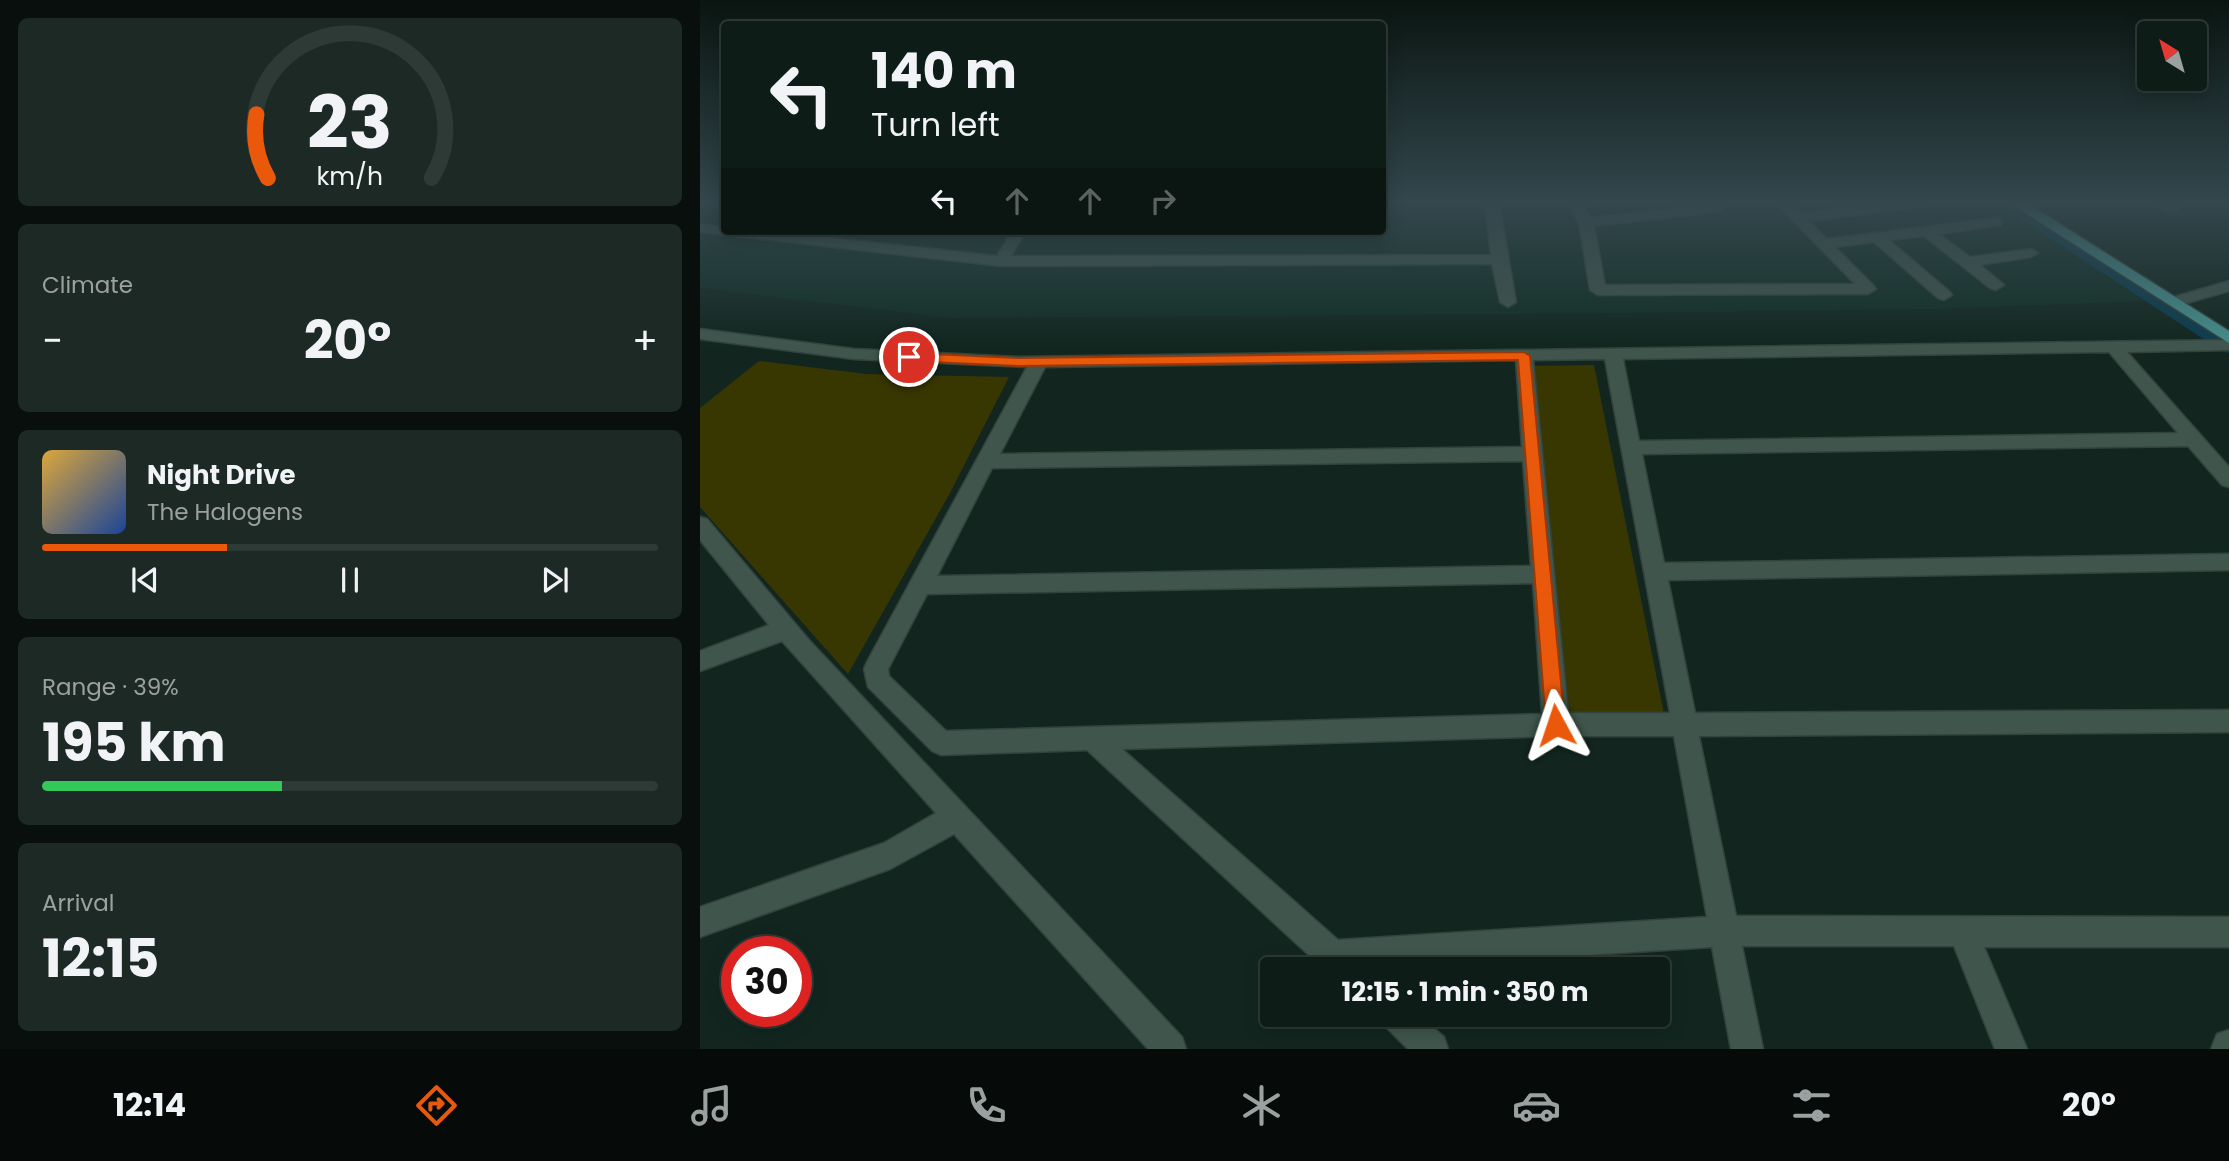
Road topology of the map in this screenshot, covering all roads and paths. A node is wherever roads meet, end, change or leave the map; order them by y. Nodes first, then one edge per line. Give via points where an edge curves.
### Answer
1 (911, 251) edge
2 (1007, 251) edge
3 (1498, 251) edge
4 (1590, 251) edge
5 (1832, 251) edge
6 (1893, 251) edge
7 (1952, 251) edge
8 (2092, 251) edge
9 (2031, 253) dead end
10 (1499, 259) junction
11 (1001, 261) junction
12 (1966, 262) junction
13 (1996, 285) dead end
14 (2229, 286) edge
15 (1944, 295) dead end
16 (1508, 302) dead end
17 (2173, 302) junction
18 (700, 334) edge
19 (2227, 343) edge
20 (2115, 347) junction
21 (1613, 355) junction
22 (1524, 356) junction
23 (1039, 362) junction
24 (2192, 439) junction
25 (1630, 448) junction
26 (1532, 454) junction
27 (986, 461) junction
28 (2229, 480) edge
29 (700, 525) edge
30 (2229, 562) edge
31 (1655, 572) junction
32 (1543, 574) junction
33 (920, 585) junction
34 (786, 629) junction
35 (700, 661) edge
36 (2229, 721) edge
37 (1683, 724) junction
38 (1556, 725) junction
39 (1090, 737) junction
40 (955, 815) junction
41 (700, 922) edge
42 (1723, 931) junction
43 (1963, 932) junction
44 (2229, 932) edge
45 (1334, 957) edge
46 (1413, 957) edge
47 (1409, 1027) edge
48 (1170, 1049) edge
49 (1432, 1049) edge
50 (1747, 1049) edge
51 (2011, 1049) edge

1 - 11 street
2 - 11 street
3 - 10 street
4 - 5 street via 1596,287 1605,291 1868,289
6 - 15 street
7 - 12 street
8 - 17 main road
9 - 12 street
10 - 11 street
10 - 16 street
12 - 13 street
14 - 17 street
17 - 19 main road
18 - 23 street via 854,354
19 - 20 street
20 - 21 street
20 - 24 street
21 - 22 street
21 - 25 street
22 - 23 street
22 - 26 street
23 - 27 street
24 - 25 street
24 - 28 street
25 - 31 street
26 - 27 street
26 - 32 street
27 - 33 street
29 - 34 street
30 - 31 street
31 - 37 street
32 - 33 street
32 - 38 street
33 - 39 street via 876,675 941,743
34 - 35 street
34 - 40 street
36 - 37 street
37 - 38 street
37 - 42 street
38 - 39 street
39 - 45 street
40 - 41 street via 890,855
40 - 48 street
42 - 43 street
42 - 46 street
42 - 50 street
43 - 44 street
43 - 51 street
47 - 49 street

